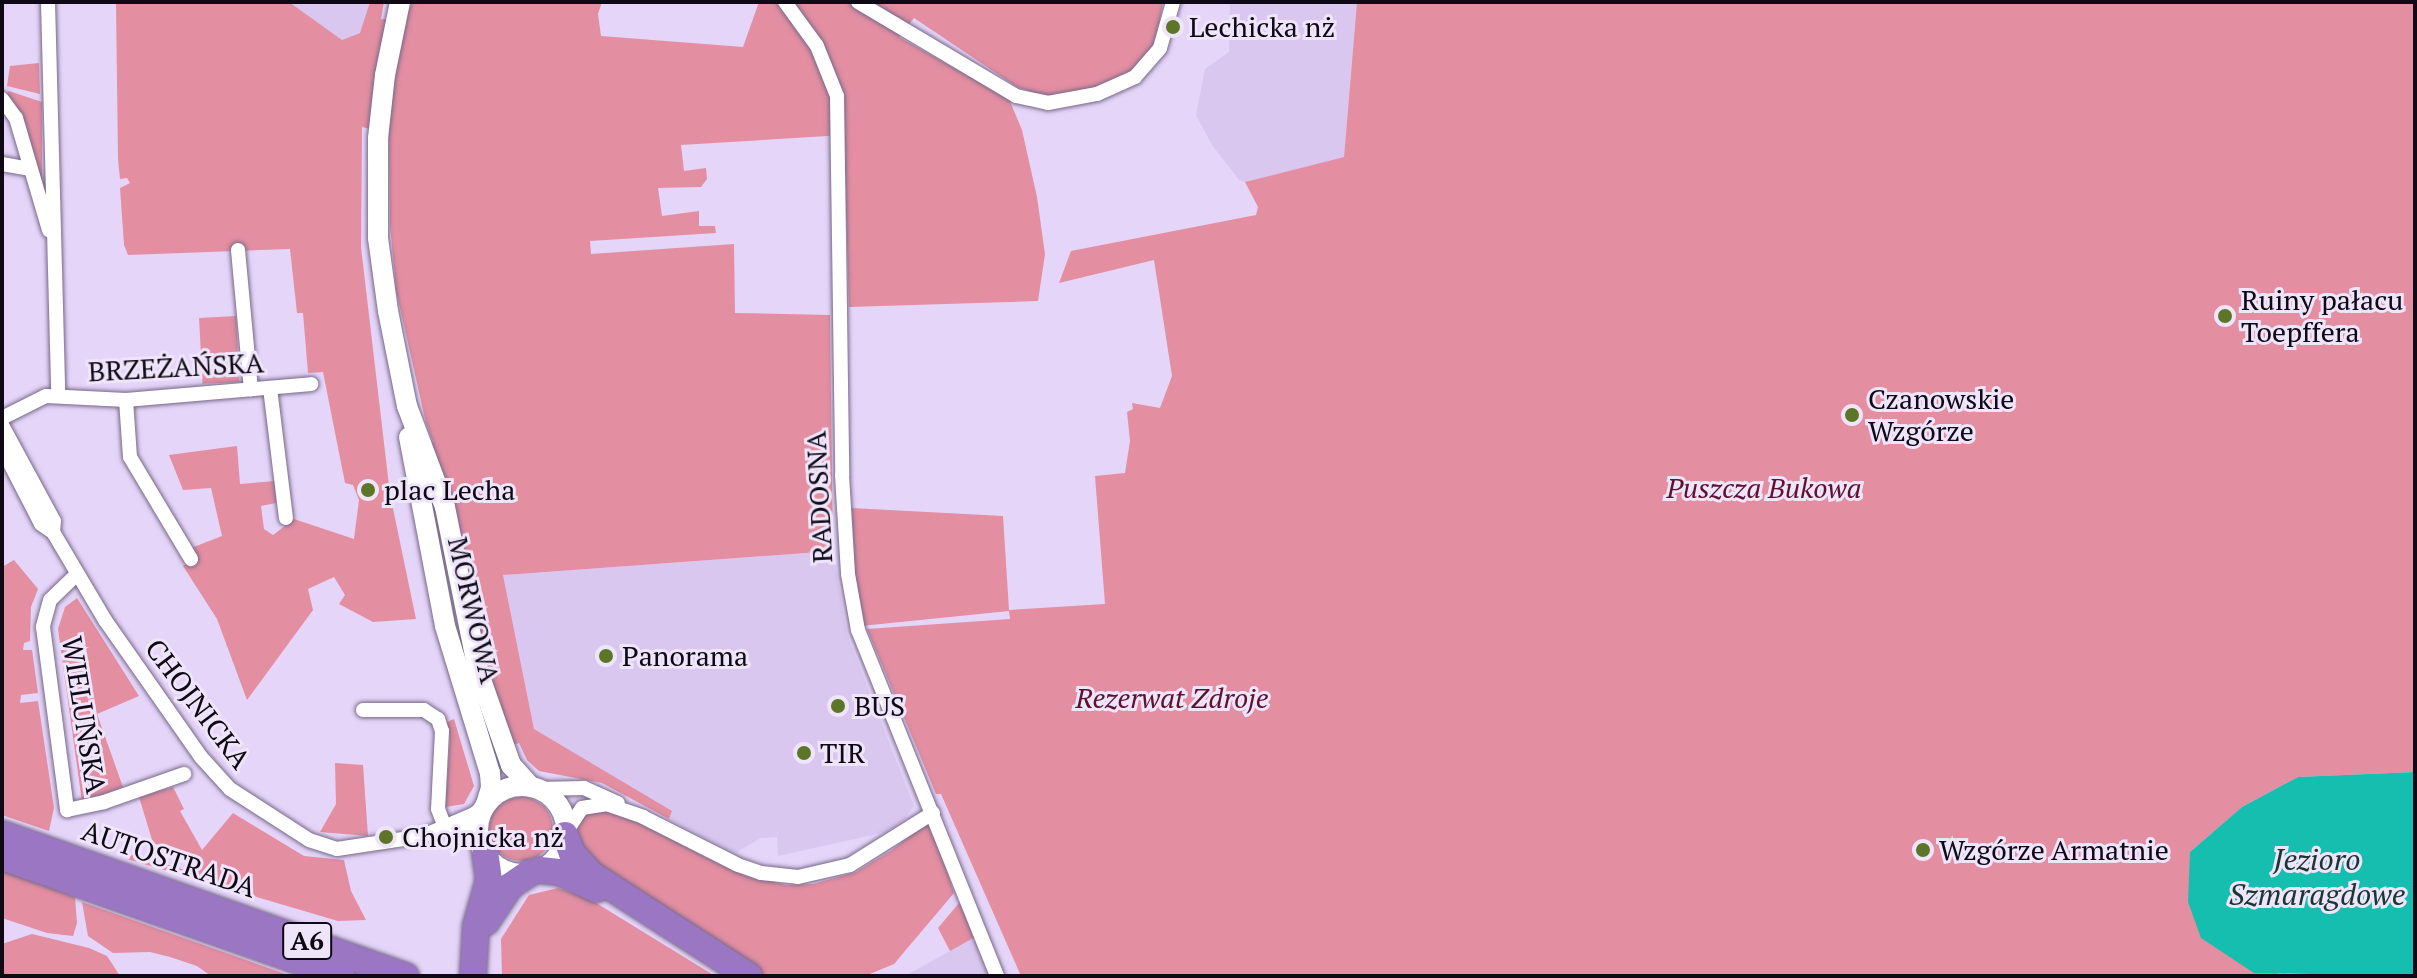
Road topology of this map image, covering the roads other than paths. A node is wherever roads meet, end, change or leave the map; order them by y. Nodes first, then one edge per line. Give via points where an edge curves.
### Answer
1 (48, 2) edge
2 (400, 2) edge
3 (785, 2) edge
4 (858, 2) edge
5 (1173, 2) edge
6 (2, 99) edge
7 (2, 164) edge
8 (30, 169) junction
9 (52, 233) junction
10 (238, 250) dead end
11 (400, 378) junction
12 (311, 384) dead end
13 (270, 388) junction
14 (251, 389) junction
15 (58, 395) junction
16 (126, 400) junction
17 (2, 418) edge
18 (2, 425) edge
19 (2, 448) edge
20 (286, 518) dead end
21 (53, 532) junction
22 (191, 559) dead end
23 (77, 574) junction
24 (363, 710) dead end
25 (184, 774) dead end
26 (534, 788) junction
27 (486, 805) junction
28 (933, 813) junction
29 (643, 817) junction
30 (445, 827) junction
31 (2, 834) edge
32 (565, 834) junction
33 (484, 850) junction
34 (2, 857) edge
35 (74, 870) junction
36 (535, 871) junction
37 (640, 907) junction
38 (474, 968) edge
39 (342, 976) edge
40 (406, 976) edge
41 (749, 976) edge
42 (997, 976) edge

1 - 9 street
2 - 11 main road, MORWOWA via 381,105 377,194 384,289
3 - 28 street, RADOSNA via 817,46 837,96 842,461 850,593 858,630
4 - 5 street via 991,82 1032,101 1064,102 1112,90 1135,77 1153,59
6 - 8 street via 16,118
7 - 8 street
8 - 9 street
9 - 15 street
10 - 14 street
11 - 26 main road, MORWOWA via 445,507 482,682 511,765
11 - 27 main road, MORWOWA via 445,626 490,773
12 - 13 street, BRZEŻAŃSKA
13 - 14 street, BRZEŻAŃSKA
13 - 20 street
14 - 16 street, BRZEŻAŃSKA
15 - 16 street, BRZEŻAŃSKA
15 - 17 street, BRZEŻAŃSKA via 37,399
16 - 22 street via 130,457
18 - 21 street, CHOJNICKA via 54,521
19 - 21 street, CHOJNICKA via 41,524
21 - 23 street, CHOJNICKA
23 - 25 street, WIELUŃSKA via 50,600 43,627 67,810
23 - 30 street, CHOJNICKA via 155,695 212,772 236,794 309,840 332,848 385,844
24 - 30 street via 424,710 438,719 438,809
26 - 27 main road via 509,788
26 - 29 street via 589,789
26 - 32 main road via 559,807
27 - 30 street, CHOJNICKA
27 - 33 main road via 478,826
28 - 29 street via 850,865 798,877 738,865
28 - 42 street, RADOSNA
29 - 32 street via 612,805 591,804 577,812
30 - 33 street via 465,830
31 - 35 highway, AUTOSTRADA / A6
32 - 36 main road via 558,855
32 - 37 highway via 580,864
33 - 36 main road via 507,871
33 - 38 highway via 489,880 476,926
34 - 35 highway, AUTOSTRADA / A6
35 - 39 highway, AUTOSTRADA / A6
35 - 40 highway, AUTOSTRADA / A6
36 - 37 highway via 559,872
36 - 38 highway via 510,886 491,913
37 - 41 highway

